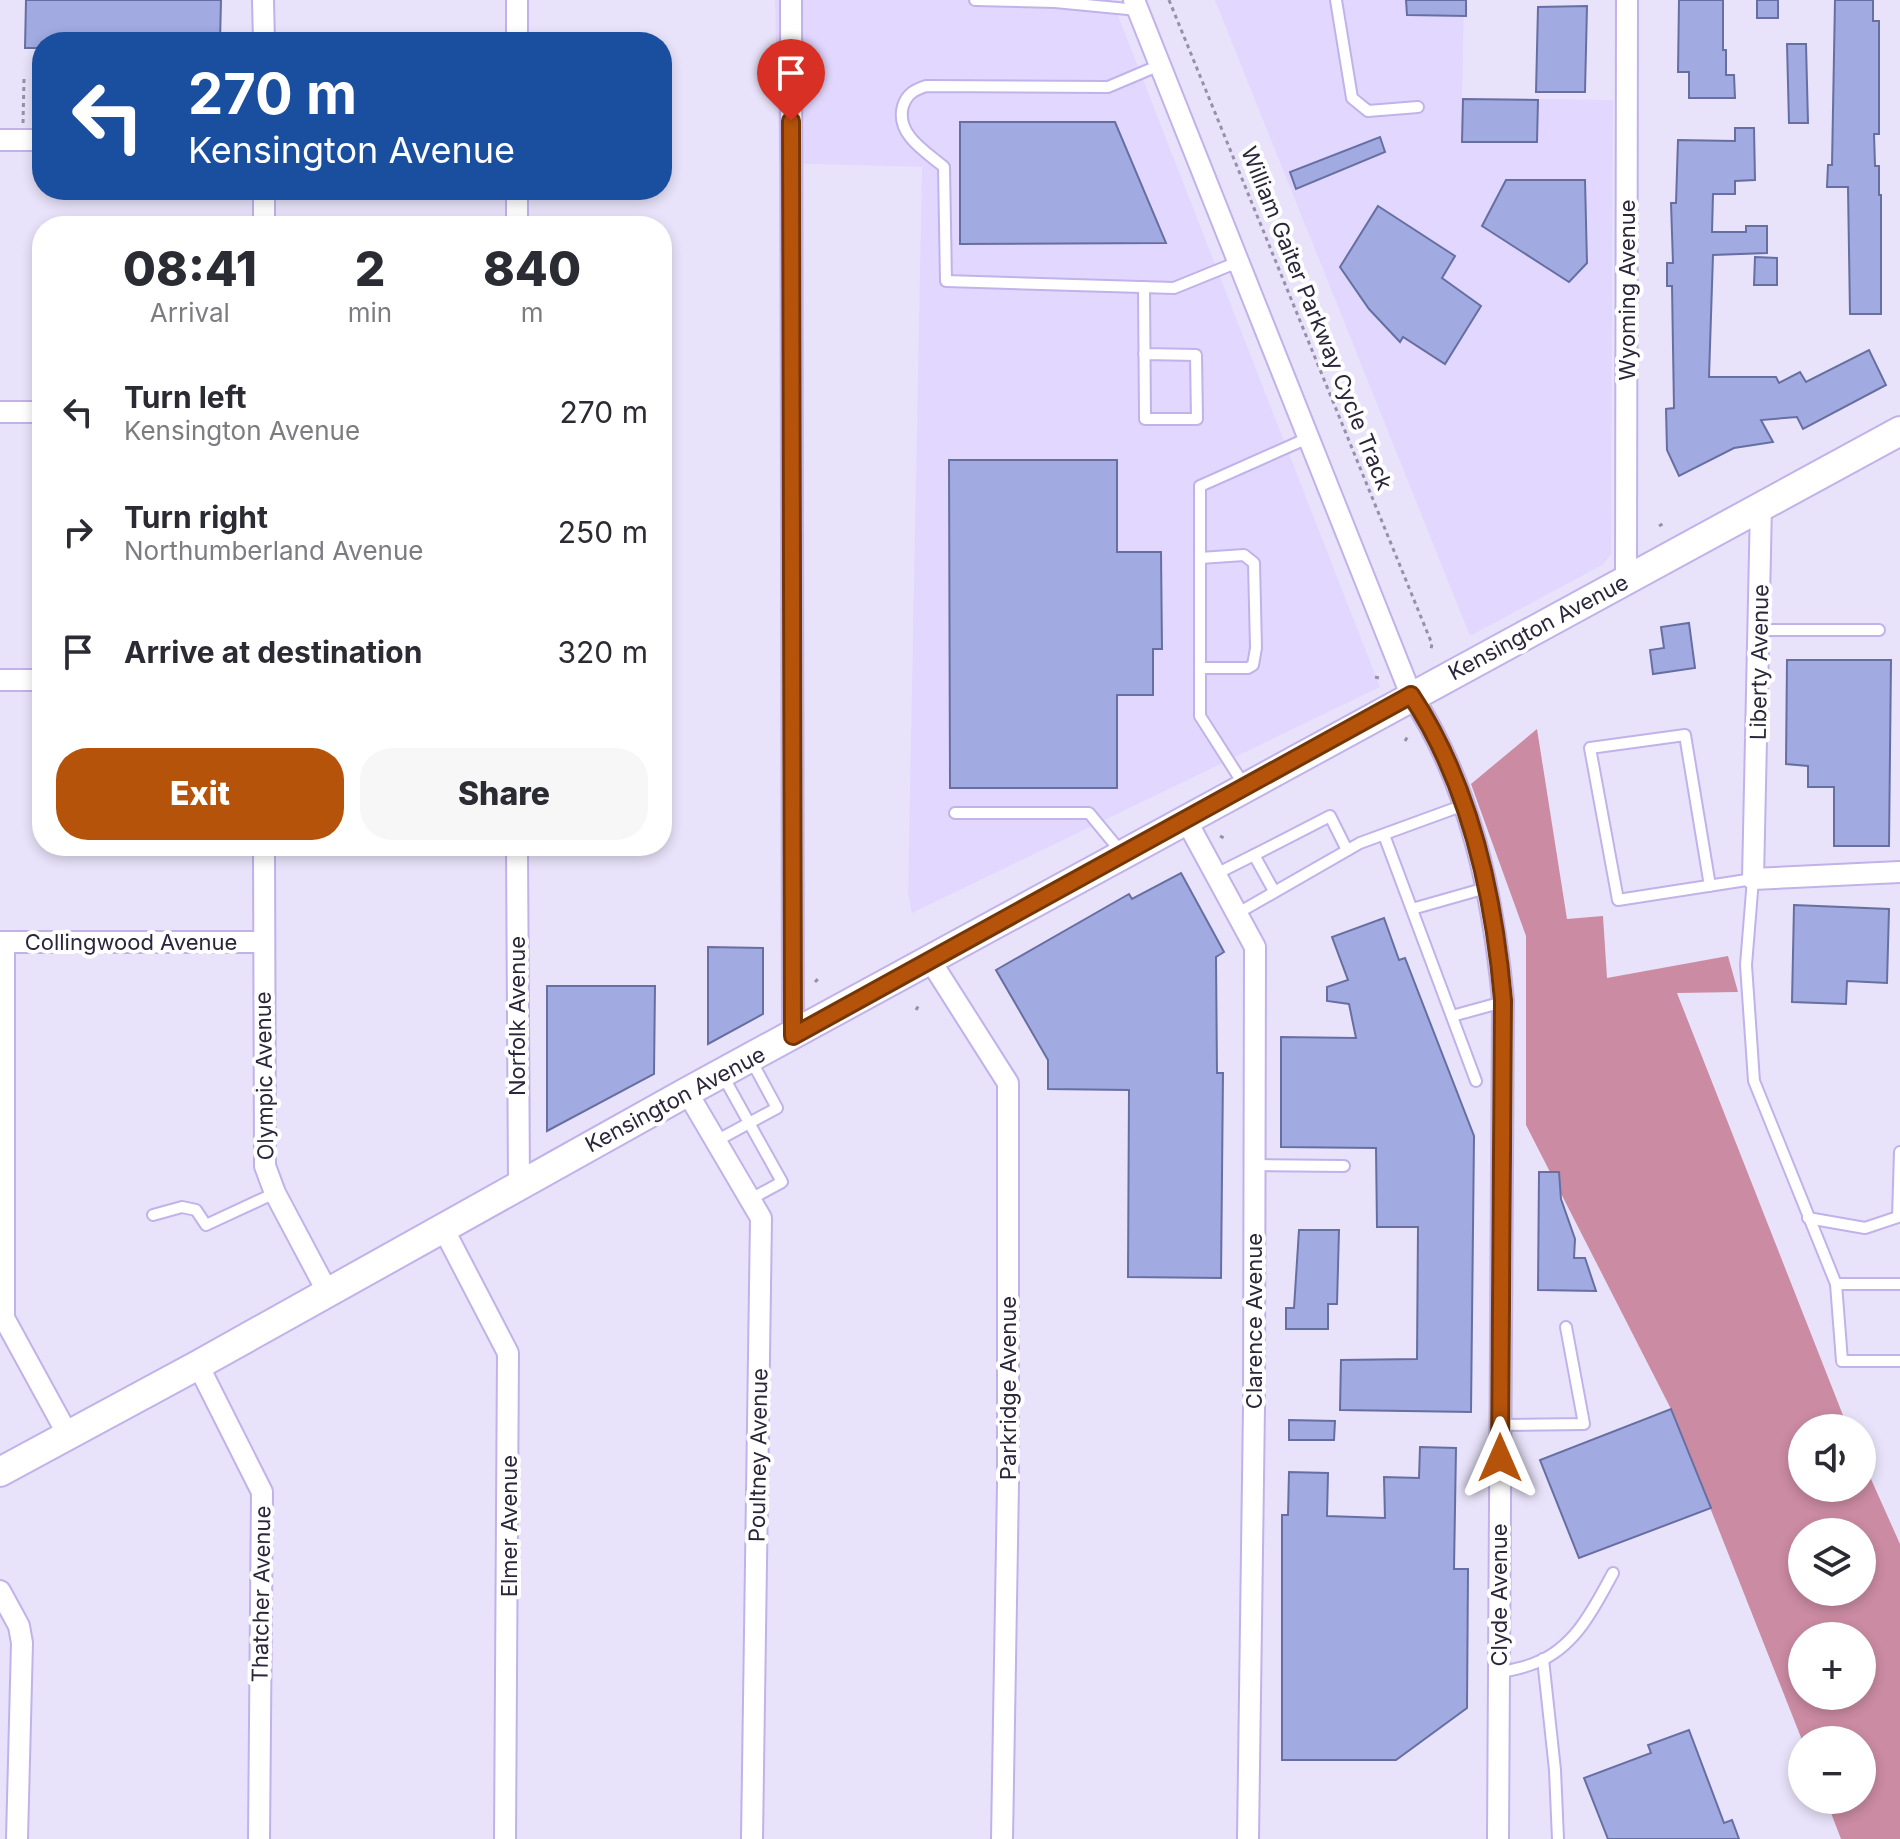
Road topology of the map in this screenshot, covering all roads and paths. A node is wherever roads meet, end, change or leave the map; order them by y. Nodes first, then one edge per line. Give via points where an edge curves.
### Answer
1 (263, 0) edge
2 (517, 0) edge
3 (791, 0) edge
4 (975, 0) edge
5 (1169, 0) edge
6 (1336, 0) edge
7 (1627, 0) edge
8 (1136, 5) edge
9 (264, 32) edge
10 (517, 32) edge
11 (1160, 65) junction
12 (24, 79) dead end
13 (1418, 107) dead end
14 (23, 124) dead end
15 (0, 140) edge
16 (32, 140) edge
17 (1238, 262) junction
18 (1144, 287) junction
19 (1144, 354) junction
20 (0, 412) edge
21 (32, 412) edge
22 (1900, 431) edge
23 (1308, 438) junction
24 (1761, 505) junction
25 (1200, 558) junction
26 (1626, 580) junction
27 (1760, 630) junction
28 (1879, 630) dead end
29 (1431, 649) dead end
30 (1200, 668) junction
31 (0, 680) edge
32 (32, 680) edge
33 (1411, 695) junction
34 (1245, 787) junction
35 (1464, 805) junction
36 (955, 813) dead end
37 (1186, 820) junction
38 (1384, 835) junction
39 (1347, 850) junction
40 (1123, 854) junction
41 (1254, 855) junction
42 (264, 856) edge
43 (517, 856) edge
44 (1900, 872) edge
45 (1216, 874) junction
46 (1753, 879) junction
47 (1710, 886) junction
48 (1486, 888) junction
49 (1274, 891) junction
50 (1412, 909) junction
51 (1238, 913) junction
52 (2, 942) edge
53 (262, 942) junction
54 (930, 960) junction
55 (1503, 1002) junction
56 (1452, 1016) junction
57 (793, 1036) junction
58 (750, 1058) junction
59 (722, 1073) junction
60 (1476, 1081) dead end
61 (687, 1092) junction
62 (750, 1123) junction
63 (716, 1141) junction
64 (1900, 1152) edge
65 (1255, 1165) junction
66 (1344, 1166) dead end
67 (519, 1185) junction
68 (275, 1193) junction
69 (749, 1200) junction
70 (153, 1215) dead end
71 (1808, 1218) junction
72 (443, 1228) junction
73 (1836, 1284) junction
74 (1900, 1284) edge
75 (327, 1291) junction
76 (1566, 1327) dead end
77 (1900, 1361) edge
78 (198, 1365) junction
79 (1500, 1425) junction
80 (68, 1435) junction
81 (0, 1472) edge
82 (1613, 1573) dead end
83 (0, 1591) edge
84 (1543, 1659) junction
85 (1498, 1673) junction
86 (17, 1839) edge
87 (259, 1839) edge
88 (505, 1839) edge
89 (752, 1839) edge
90 (1002, 1839) edge
91 (1248, 1839) edge
92 (1498, 1839) edge
93 (1558, 1839) edge

1 - 9 street
2 - 10 street
3 - 57 street
4 - 8 lane
5 - 29 path, William Gaiter Parkway Cycle Track
6 - 13 lane via 1352,98 1368,111
7 - 26 street, Wyoming Avenue
8 - 11 street, Clyde Avenue
11 - 17 street, Clyde Avenue
11 - 18 lane via 1108,87 926,86 915,90 901,111 910,139 944,167 946,281
12 - 14 path
15 - 16 street
17 - 18 lane via 1174,288
17 - 23 street, Clyde Avenue
18 - 19 lane
19 - 19 lane via 1145,419 1197,419 1196,355
20 - 21 street
22 - 24 street, Kensington Avenue
23 - 25 lane via 1200,486
23 - 33 street, Clyde Avenue
24 - 26 street, Kensington Avenue
24 - 27 street, Liberty Avenue
25 - 30 lane
25 - 30 lane via 1244,555 1254,563 1256,648 1248,668
26 - 33 street, Kensington Avenue
27 - 28 lane
27 - 46 street, Liberty Avenue
30 - 34 lane via 1200,716
31 - 32 street
33 - 34 street, Kensington Avenue
33 - 35 street, Clyde Avenue via 1430,724
34 - 37 street, Kensington Avenue
35 - 38 lane
35 - 48 street, Clyde Avenue
36 - 40 lane via 1089,813
37 - 40 street, Kensington Avenue
37 - 45 street, Clarence Avenue
38 - 39 lane
38 - 50 lane
39 - 41 lane via 1330,816
39 - 49 lane
40 - 54 street, Kensington Avenue
41 - 45 lane
41 - 49 lane
42 - 53 street, Olympic Avenue
43 - 67 street, Norfolk Avenue
44 - 46 street
45 - 51 street, Clarence Avenue
46 - 47 lane
46 - 71 lane via 1746,965 1754,1081
47 - 47 lane via 1618,900 1590,748 1685,735
48 - 50 lane
48 - 55 street, Clyde Avenue via 1498,941
49 - 51 lane
50 - 56 lane
51 - 65 street, Clarence Avenue via 1255,947
52 - 53 street, Collingwood Avenue
52 - 80 street via 4,1318
53 - 68 street, Olympic Avenue via 264,1155
54 - 57 street, Kensington Avenue
54 - 90 street, Parkridge Avenue via 1008,1083
55 - 56 lane
55 - 79 street, Clyde Avenue
56 - 60 lane
57 - 58 street, Kensington Avenue
58 - 59 street, Kensington Avenue
58 - 62 lane via 777,1108
59 - 61 street, Kensington Avenue
59 - 62 lane
61 - 63 street, Poultney Avenue
61 - 67 street, Kensington Avenue
62 - 63 lane
62 - 69 lane via 782,1182
63 - 69 street, Poultney Avenue
64 - 71 lane via 1898,1217 1865,1228
65 - 66 lane
65 - 91 street, Clarence Avenue
67 - 72 street, Kensington Avenue
68 - 70 lane via 206,1225 196,1210 182,1207
68 - 75 street, Olympic Avenue
69 - 89 street, Poultney Avenue via 761,1218
71 - 73 lane
72 - 75 street, Kensington Avenue
72 - 88 street, Elmer Avenue via 508,1353
73 - 74 lane
73 - 77 lane via 1842,1361
75 - 78 street, Kensington Avenue
76 - 79 lane via 1584,1424
78 - 80 street, Kensington Avenue
78 - 87 street, Thatcher Avenue via 262,1492
79 - 85 street, Clyde Avenue
80 - 81 street, Kensington Avenue
82 - 84 lane via 1588,1620
83 - 86 street via 21,1634
84 - 85 lane
84 - 93 lane
85 - 92 street, Clyde Avenue

